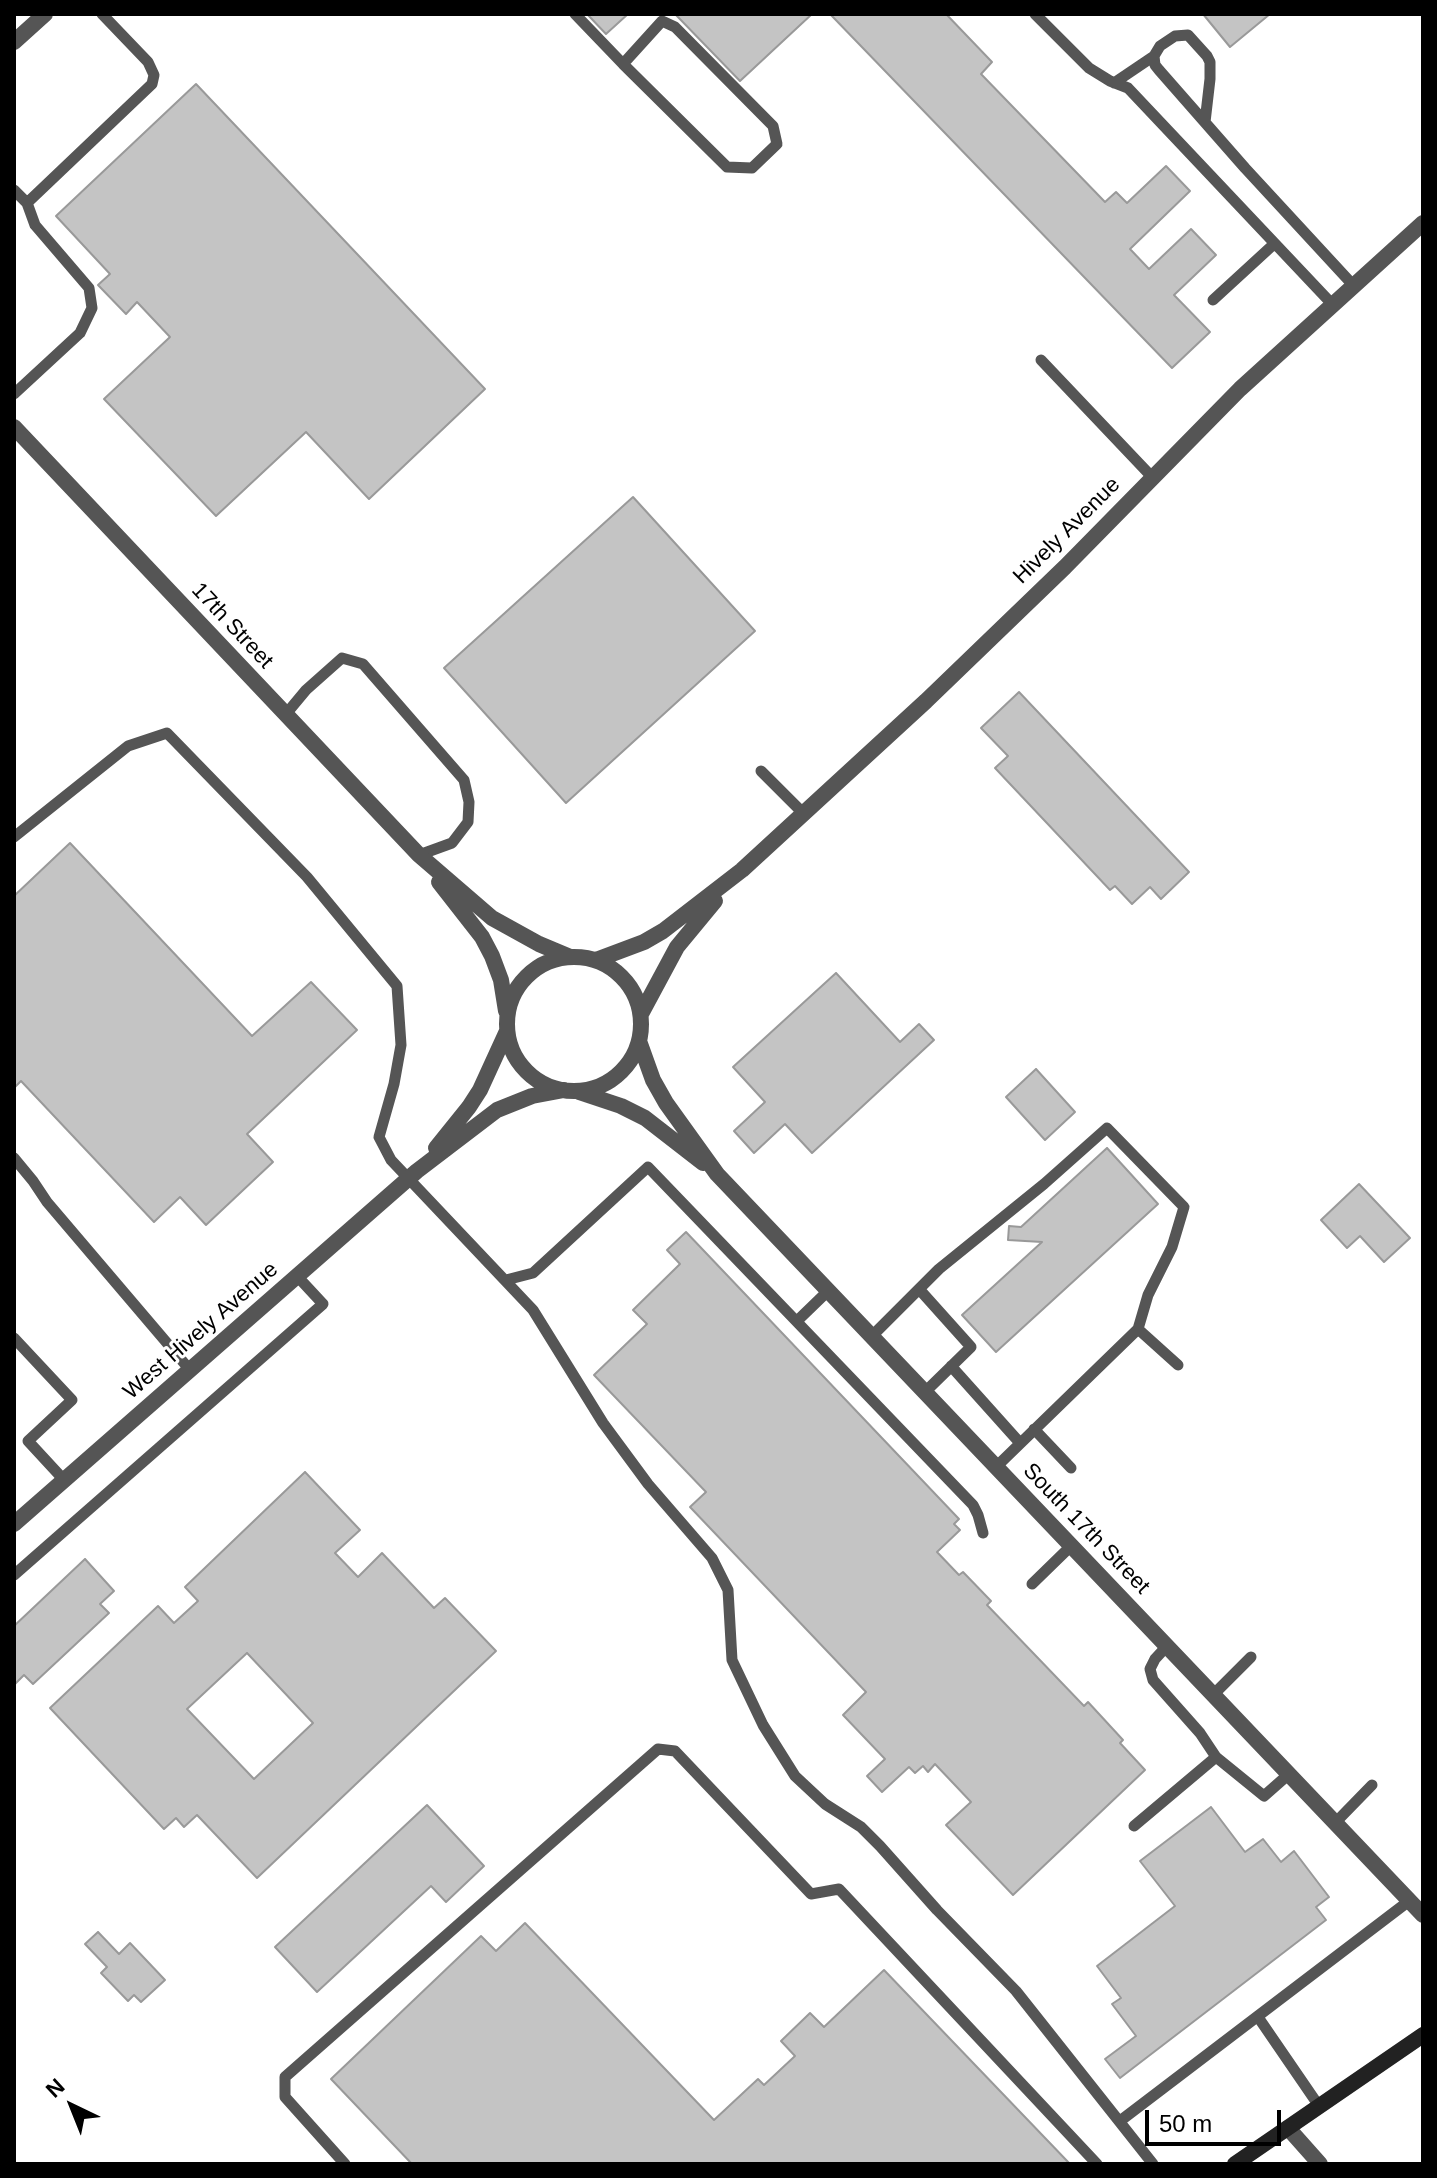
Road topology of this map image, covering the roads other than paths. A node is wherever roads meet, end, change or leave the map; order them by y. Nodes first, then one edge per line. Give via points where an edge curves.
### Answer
1 (45, 14) edge
2 (102, 14) edge
3 (575, 14) edge
4 (1035, 14) edge
5 (14, 42) edge
6 (1154, 56) junction
7 (623, 64) junction
8 (1114, 83) junction
9 (1205, 122) junction
10 (14, 190) edge
11 (27, 203) junction
12 (1423, 223) edge
13 (1274, 244) junction
14 (1353, 285) junction
15 (1213, 300) dead end
16 (1332, 304) junction
17 (1041, 360) dead end
18 (14, 394) edge
19 (14, 427) edge
20 (1152, 477) junction
21 (286, 714) junction
22 (761, 771) dead end
23 (804, 814) junction
24 (14, 837) edge
25 (419, 855) junction
26 (742, 870) junction
27 (570, 957) junction
28 (596, 960) junction
29 (641, 1014) junction
30 (508, 1025) junction
31 (639, 1041) junction
32 (570, 1090) junction
33 (14, 1158) edge
34 (412, 1174) junction
35 (717, 1174) junction
36 (297, 1276) junction
37 (506, 1280) junction
38 (919, 1289) junction
39 (828, 1291) junction
40 (797, 1321) junction
41 (1138, 1329) junction
42 (872, 1336) junction
43 (14, 1338) edge
44 (1178, 1365) dead end
45 (951, 1366) junction
46 (190, 1370) junction
47 (925, 1392) junction
48 (1034, 1429) junction
49 (1020, 1443) junction
50 (996, 1467) junction
51 (1071, 1468) dead end
52 (64, 1480) junction
53 (14, 1524) edge
54 (983, 1533) dead end
55 (1071, 1546) junction
56 (14, 1575) edge
57 (1032, 1584) dead end
58 (1167, 1646) junction
59 (1251, 1657) dead end
60 (1213, 1695) junction
61 (1216, 1757) junction
62 (1289, 1774) junction
63 (1372, 1785) dead end
64 (1335, 1823) junction
65 (1134, 1826) dead end
66 (1409, 1901) junction
67 (1423, 1915) edge
68 (1258, 2017) junction
69 (1423, 2035) edge
70 (1319, 2106) junction
71 (1120, 2121) junction
72 (1288, 2128) junction
73 (345, 2164) edge
74 (1097, 2164) edge
75 (1153, 2164) edge
76 (1235, 2164) edge
77 (1320, 2164) edge

1 - 5 street
2 - 11 lane via 148,62 152,84
3 - 7 lane
4 - 8 lane via 1089,68
6 - 8 lane
6 - 9 lane via 1155,65
6 - 9 lane via 1175,36 1188,35 1207,56
7 - 7 lane via 727,167 752,168 777,144 773,126 675,27 662,21
8 - 13 lane via 1128,88
9 - 14 lane
10 - 11 lane
11 - 18 lane via 35,225 89,288 92,308 80,333
12 - 14 street, Hively Avenue
13 - 15 lane
13 - 16 lane
14 - 16 street, Hively Avenue
16 - 20 street, Hively Avenue
17 - 20 lane
19 - 21 street, 17th Street
20 - 23 street, Hively Avenue via 1033,598
21 - 25 street, 17th Street
21 - 25 lane via 342,658 363,664 464,780 468,822 452,843
22 - 23 lane
23 - 26 street, Hively Avenue
24 - 34 lane via 128,746 167,733 307,877 397,986 401,1045 379,1137 391,1160
25 - 27 street, 17th Street via 492,918
25 - 30 street, 17th Street via 492,956
26 - 28 street, Hively Avenue via 663,931
26 - 29 street, Hively Avenue via 677,947
27 - 28 street
27 - 30 street via 545,964 525,978 513,997
28 - 29 street via 631,987
29 - 31 street
30 - 32 street via 515,1054 531,1074
30 - 34 street via 480,1090
31 - 32 street via 614,1078
31 - 35 street via 666,1103
32 - 34 street via 532,1096 497,1110
32 - 35 street via 645,1118
33 - 46 lane
34 - 36 street, West Hively Avenue
34 - 37 lane
35 - 39 street, South 17th Street
36 - 46 street, West Hively Avenue
36 - 56 lane via 323,1304
37 - 40 lane via 533,1273 648,1167
37 - 71 lane via 533,1310 648,1484 712,1558 728,1590 732,1660 795,1776 880,1846 1016,1991
38 - 41 lane via 1107,1128 1184,1207
38 - 42 lane
38 - 45 lane via 971,1347
39 - 40 lane
39 - 42 street, South 17th Street
40 - 54 lane via 973,1505
41 - 44 lane
41 - 48 lane
42 - 47 street, South 17th Street
43 - 52 lane via 72,1400 28,1441
45 - 47 lane
45 - 49 lane
46 - 52 street, West Hively Avenue
47 - 50 street, South 17th Street
48 - 49 lane
48 - 51 lane
49 - 50 lane
50 - 55 street, South 17th Street
52 - 53 street, West Hively Avenue
55 - 57 lane
55 - 58 street, South 17th Street
58 - 60 street, South 17th Street
58 - 61 lane via 1150,1669 1153,1680
59 - 60 lane
60 - 62 street, South 17th Street
61 - 62 lane via 1264,1796
61 - 65 lane
62 - 64 street, South 17th Street
63 - 64 lane
64 - 66 street, South 17th Street
66 - 67 street, South 17th Street
66 - 68 lane
68 - 70 lane
68 - 71 lane
69 - 70 main road
70 - 72 main road
71 - 75 lane
72 - 76 main road
72 - 77 street
73 - 74 lane via 285,2097 285,2077 658,1749 675,1751 811,1894 839,1889

